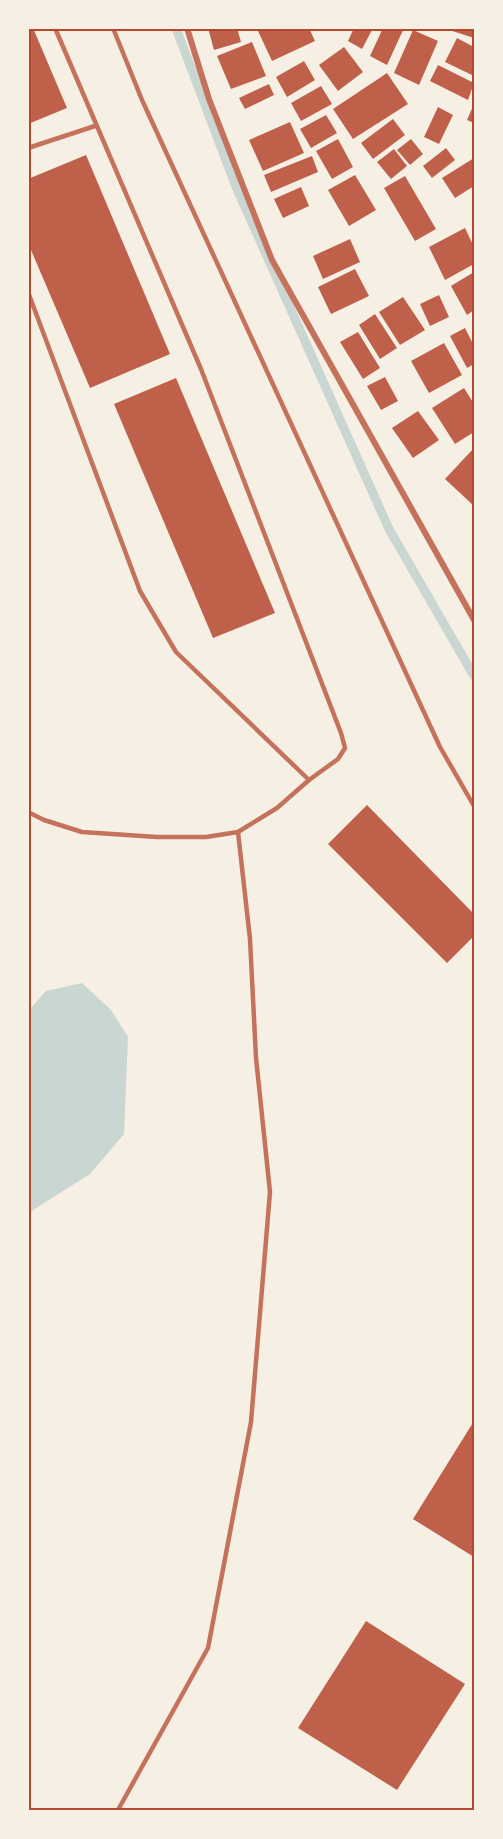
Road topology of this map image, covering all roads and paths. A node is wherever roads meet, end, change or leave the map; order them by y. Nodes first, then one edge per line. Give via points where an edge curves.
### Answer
1 (113, 28) edge
2 (187, 28) edge
3 (57, 29) edge
4 (95, 126) junction
5 (28, 148) edge
6 (28, 292) edge
7 (474, 620) edge
8 (309, 780) junction
9 (474, 806) edge
10 (28, 812) edge
11 (238, 832) junction
12 (118, 1810) edge

1 - 9 lane via 142,100 440,747
2 - 7 street via 209,99 272,260
3 - 4 lane
4 - 5 lane
4 - 8 lane via 201,369 341,733 345,748 338,759
6 - 8 lane via 140,591 176,652
8 - 11 lane via 277,808
10 - 11 lane via 82,832 206,837
11 - 12 lane via 270,1192 251,1422 208,1648

